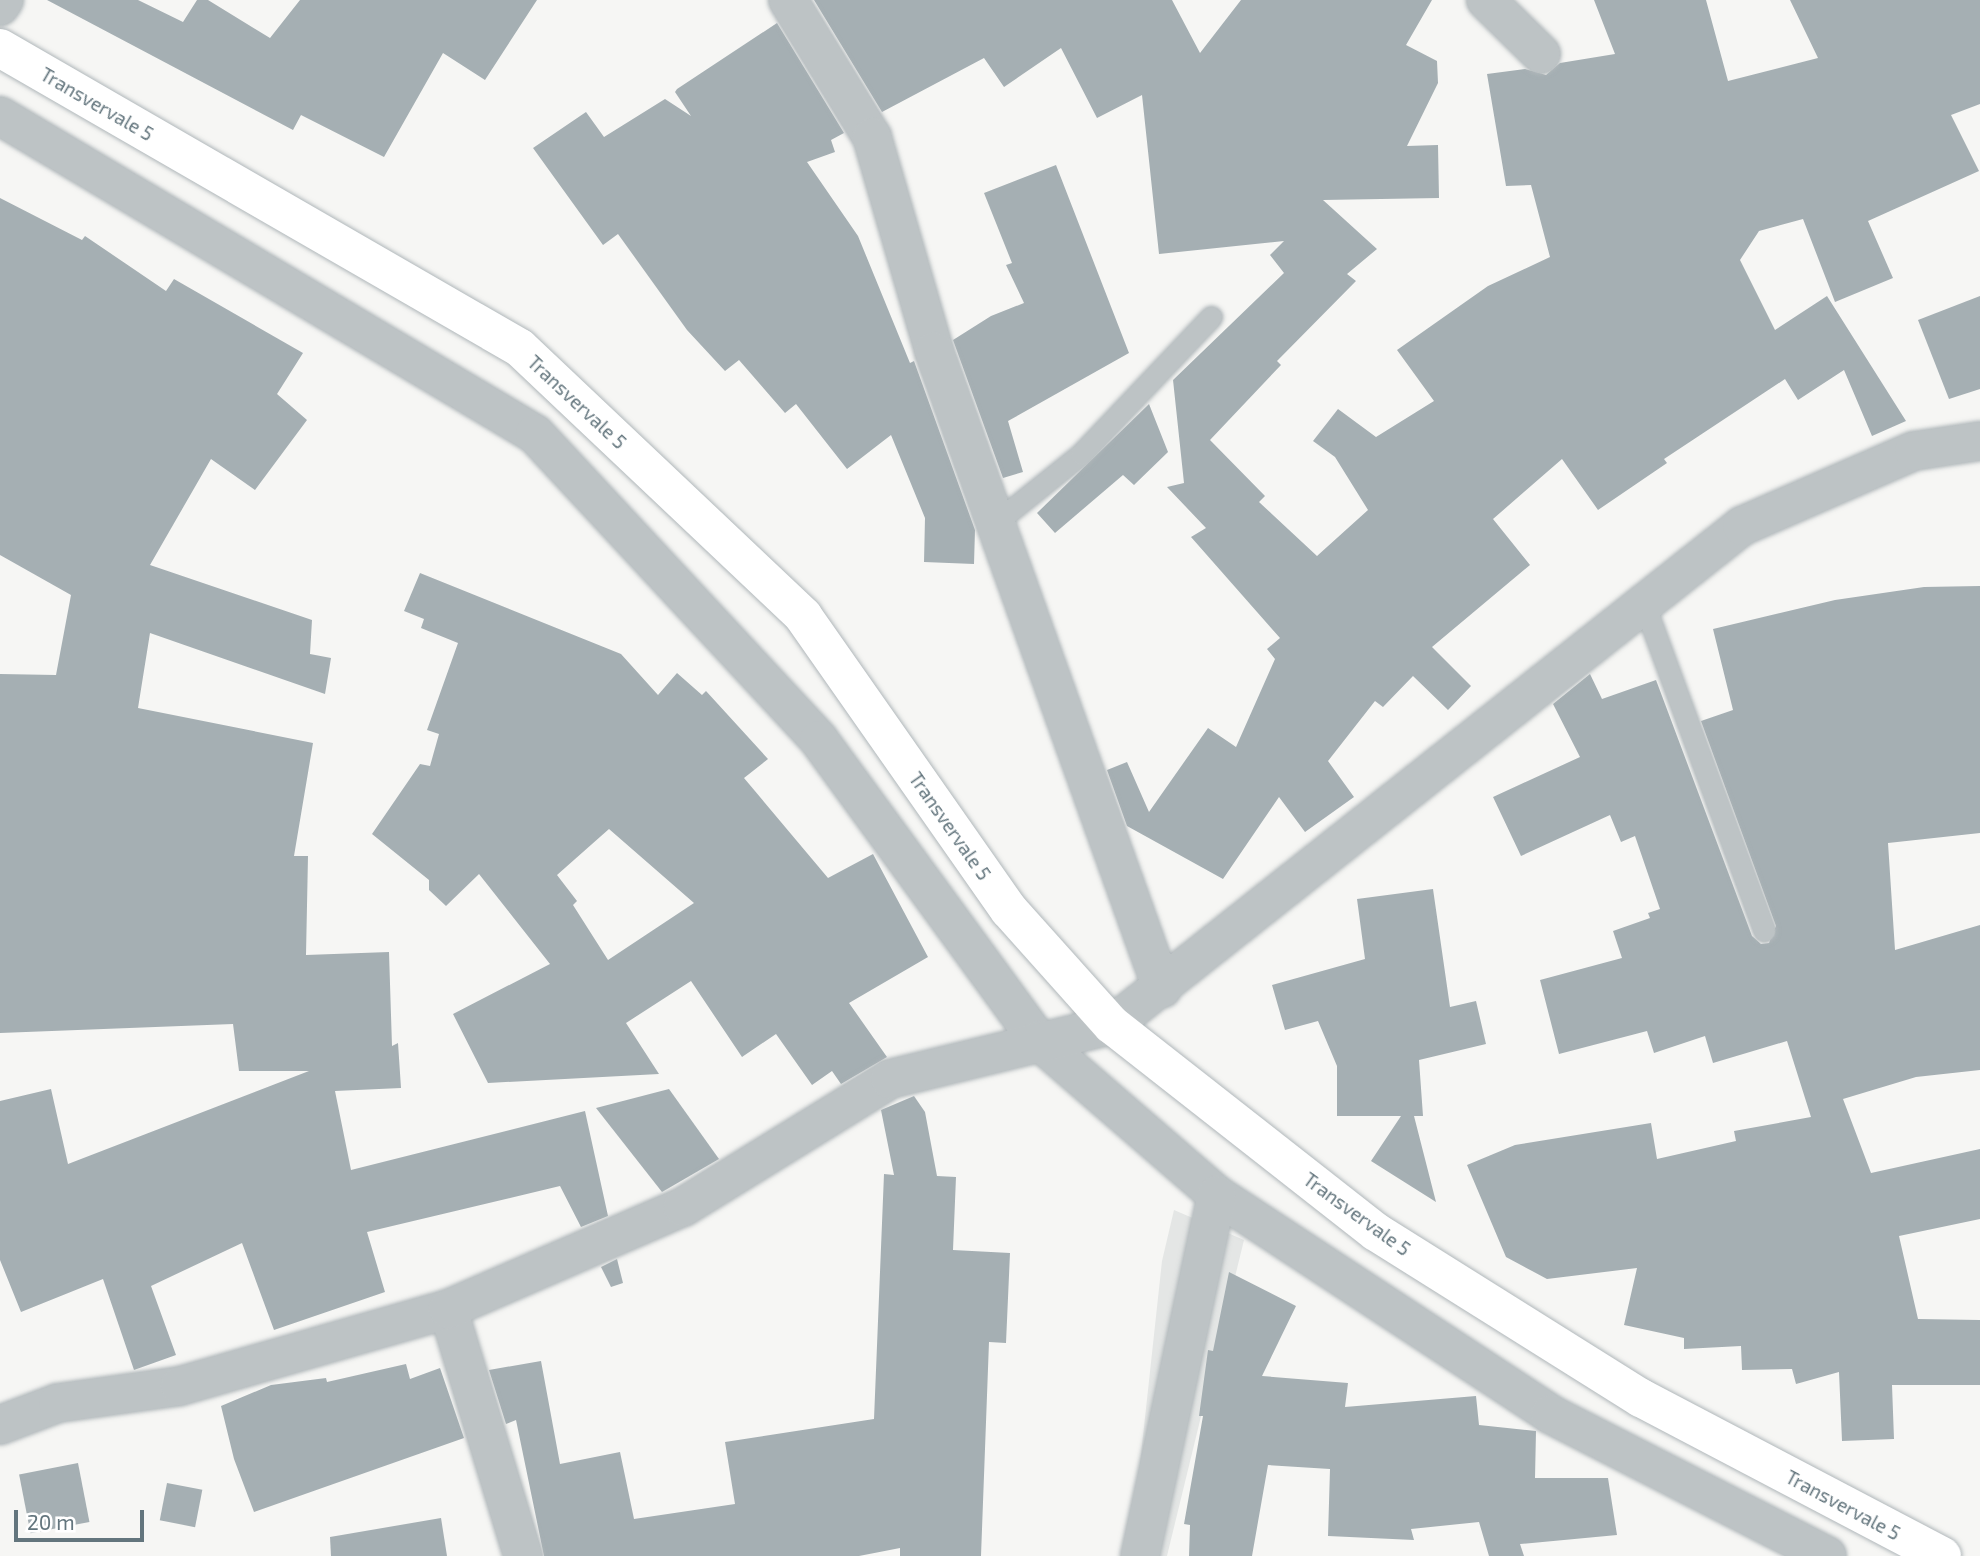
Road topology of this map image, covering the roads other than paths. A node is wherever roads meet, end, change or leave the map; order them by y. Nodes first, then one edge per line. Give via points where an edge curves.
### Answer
1 (4, 0) edge
2 (788, 0) edge
3 (1486, 0) edge
4 (0, 6) edge
5 (0, 48) edge
6 (1541, 54) dead end
7 (0, 116) edge
8 (1211, 317) dead end
9 (1980, 441) edge
10 (995, 523) junction
11 (1644, 604) junction
12 (1765, 931) dead end
13 (1162, 988) junction
14 (1112, 1025) junction
15 (1038, 1040) junction
16 (1217, 1195) junction
17 (448, 1309) junction
18 (0, 1425) edge
19 (523, 1556) edge
20 (1140, 1556) edge
21 (1827, 1556) edge
22 (1942, 1556) edge

1 - 4 street
2 - 10 street via 872,137 934,351
3 - 6 street
5 - 14 main road, Transvervale 5 via 520,348 803,616 1009,910
7 - 15 street via 535,434 819,740
8 - 10 lane via 1082,454
9 - 11 street via 1914,452 1742,526
10 - 13 street
11 - 12 lane
11 - 13 street
13 - 14 street
14 - 15 street
14 - 22 main road, Transvervale 5 via 1376,1232 1641,1398
15 - 16 street
15 - 17 street via 890,1079 683,1207
16 - 20 street
16 - 21 street via 1550,1414
17 - 18 street via 180,1386 58,1403
17 - 19 street

